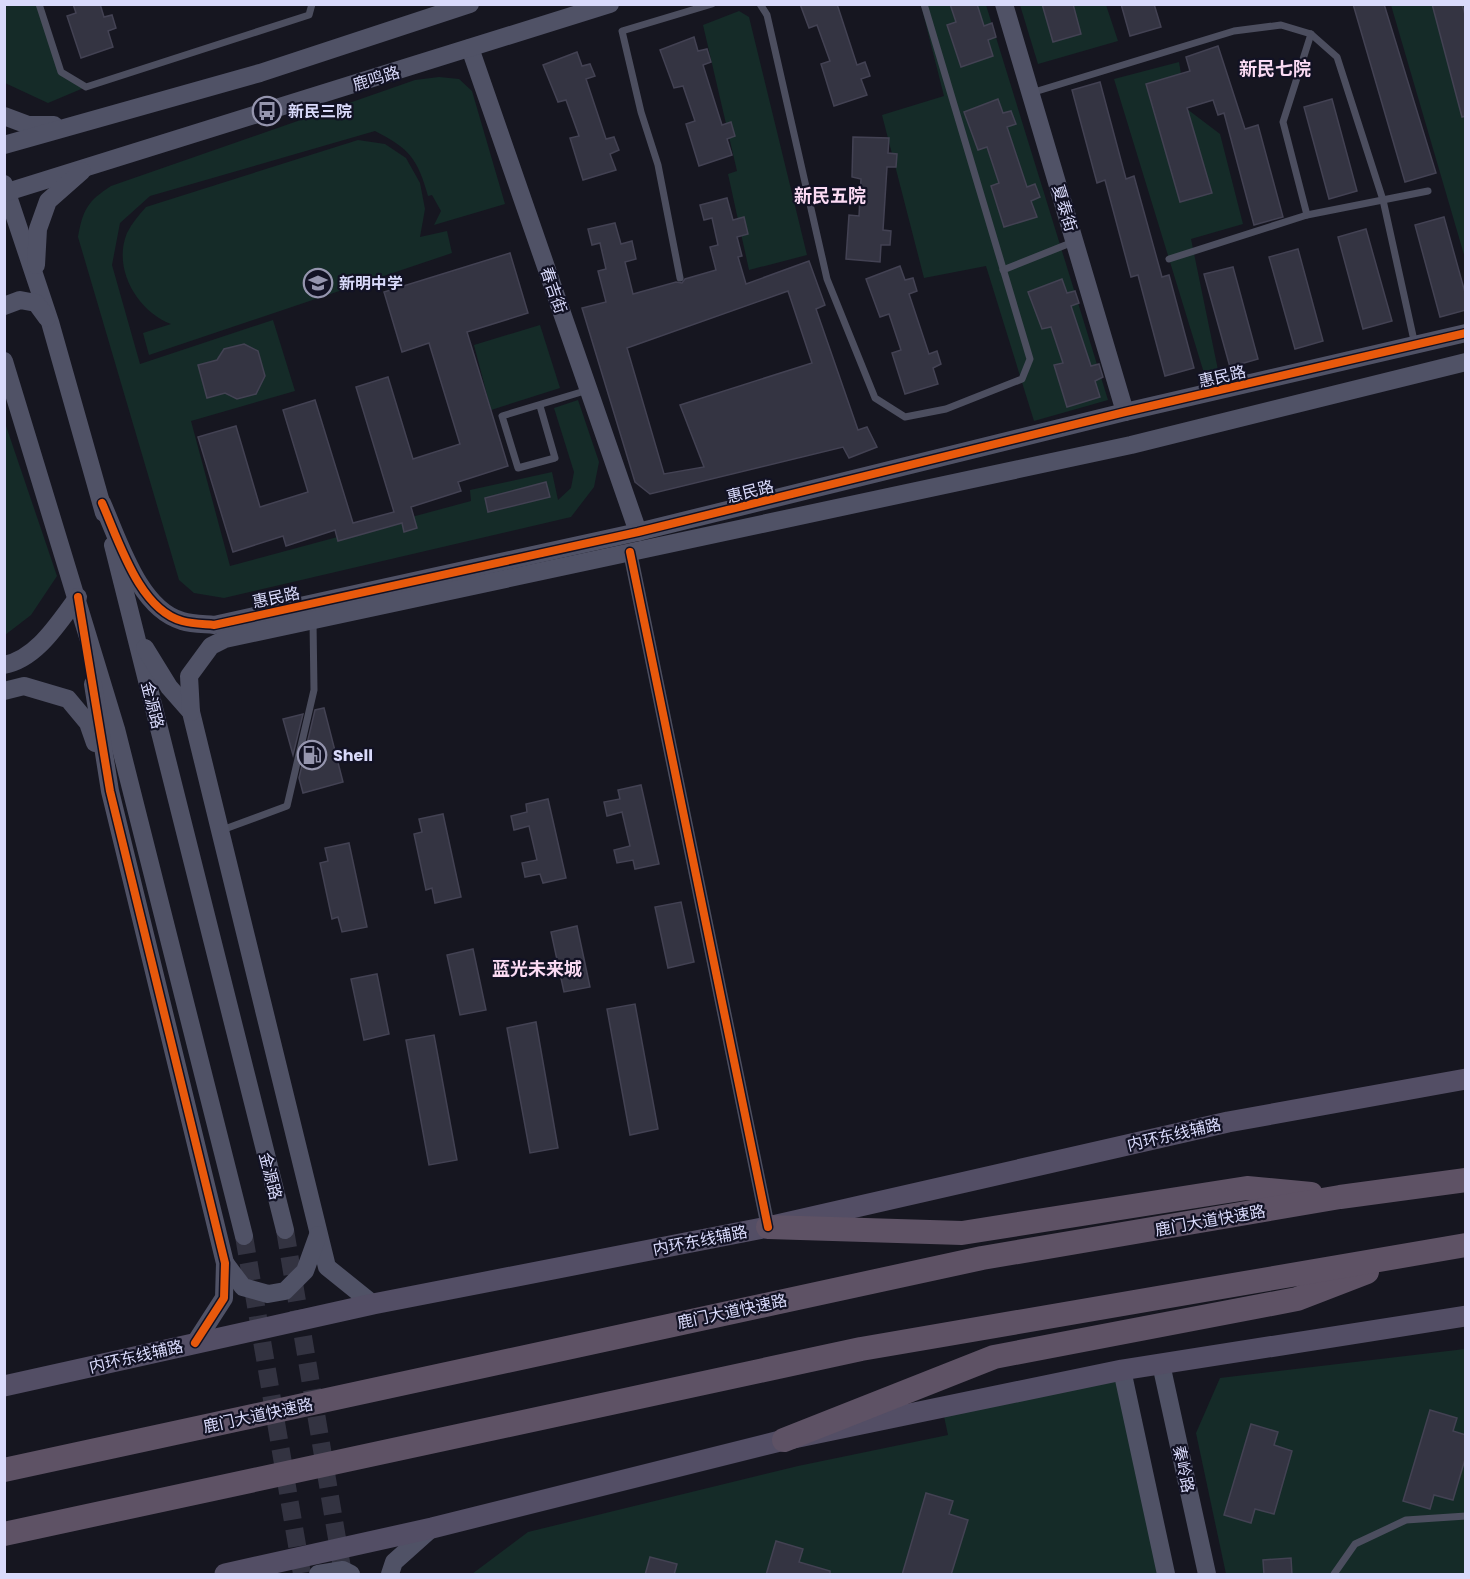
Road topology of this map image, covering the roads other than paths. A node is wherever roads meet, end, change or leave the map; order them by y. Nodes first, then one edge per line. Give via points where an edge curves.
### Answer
1 (39, 4) edge
2 (312, 4) edge
3 (470, 4) edge
4 (610, 4) edge
5 (712, 4) edge
6 (760, 4) edge
7 (924, 4) edge
8 (1004, 4) edge
9 (449, 7) edge
10 (1311, 34) junction
11 (470, 48) junction
12 (1031, 93) junction
13 (4, 116) edge
14 (74, 125) junction
15 (4, 145) edge
16 (87, 167) junction
17 (6, 190) edge
18 (1428, 191) dead end
19 (1383, 200) junction
20 (1307, 215) junction
21 (1075, 242) junction
22 (1169, 259) dead end
23 (1003, 270) junction
24 (35, 275) junction
25 (680, 278) dead end
26 (4, 306) edge
27 (50, 322) junction
28 (1466, 333) edge
29 (1415, 345) junction
30 (4, 361) edge
31 (1466, 362) edge
32 (588, 390) junction
33 (540, 406) junction
34 (1125, 412) junction
35 (102, 503) junction
36 (638, 532) junction
37 (630, 552) junction
38 (78, 597) junction
39 (313, 620) junction
40 (135, 633) junction
41 (4, 665) edge
42 (4, 691) edge
43 (191, 712) junction
44 (109, 780) junction
45 (220, 831) junction
46 (1466, 1079) edge
47 (1466, 1180) edge
48 (1340, 1197) junction
49 (768, 1227) junction
50 (285, 1230) tunnel mouth
51 (318, 1235) junction
52 (244, 1236) tunnel mouth
53 (1466, 1245) edge
54 (1416, 1253) junction
55 (225, 1263) junction
56 (373, 1304) junction
57 (1466, 1316) edge
58 (195, 1343) junction
59 (1161, 1364) junction
60 (1122, 1370) junction
61 (4, 1386) edge
62 (784, 1440) junction
63 (4, 1470) edge
64 (1466, 1516) edge
65 (432, 1528) junction
66 (4, 1534) edge
67 (225, 1575) edge
68 (318, 1575) edge
69 (351, 1575) edge
70 (390, 1575) edge
71 (1166, 1575) edge
72 (1207, 1575) edge
73 (1334, 1575) edge

1 - 2 lane via 61,72 86,87 309,15
3 - 9 street
4 - 11 street, 鹿鸣路
5 - 25 lane via 622,31 658,165
6 - 23 lane via 767,15 827,279 875,398 905,417 946,409 1022,379 1030,359
7 - 23 lane
8 - 12 street, 夏泰街
9 - 14 street via 260,73
10 - 12 lane via 1281,25 1234,31
10 - 19 lane via 1337,57
10 - 20 lane via 1283,122
11 - 16 street, 鹿鸣路
11 - 32 street, 春吉街
12 - 21 street, 夏泰街
13 - 14 street via 28,124
14 - 15 street
16 - 17 street, 鹿鸣路
16 - 24 street via 48,201 38,229
17 - 24 street, 金源路
18 - 19 lane
19 - 20 lane
19 - 29 lane
20 - 22 lane
21 - 23 lane
21 - 34 street, 夏泰街
24 - 27 street, 金源路
26 - 27 street via 20,300 36,303
27 - 35 street, 金源路
28 - 29 street, 惠民路
29 - 34 street, 惠民路
30 - 38 street
31 - 37 street, 惠民路 via 1131,445
32 - 33 lane
32 - 36 street, 春吉街
33 - 33 lane via 501,416 518,468 555,458
34 - 36 street, 惠民路
35 - 36 street, 惠民路 via 139,583 155,607 182,621 214,625
35 - 40 street, 金源路
37 - 39 street, 惠民路
37 - 49 street
38 - 41 street via 42,642 15,663
38 - 44 street
38 - 52 street via 116,729
39 - 43 street, 惠民路 via 225,639 211,646 189,676
39 - 45 lane via 314,690 287,806
40 - 43 street via 169,687
40 - 50 street, 金源路
42 - 44 street via 24,686 68,699 88,723
43 - 45 street, 惠民路
44 - 55 street
45 - 51 street, 惠民路
46 - 49 main road, 内环东线辅路 via 1228,1122
47 - 48 highway, 鹿门大道快速路
48 - 49 highway via 1247,1188 962,1233
48 - 63 highway, 鹿门大道快速路 via 982,1258
49 - 56 main road, 内环东线辅路
51 - 55 street via 305,1271 285,1291 268,1294 243,1287
51 - 56 street, 惠民路 via 327,1267
53 - 54 highway
54 - 62 highway via 1297,1299 994,1356
54 - 66 highway via 861,1349
55 - 58 street via 224,1298
56 - 58 main road, 内环东线辅路
57 - 59 main road
58 - 61 main road, 内环东线辅路
59 - 60 main road
59 - 72 street, 秦岭路
60 - 62 main road
60 - 71 street
62 - 65 main road
64 - 73 lane via 1406,1520 1355,1544
65 - 67 main road
65 - 70 street via 394,1562
68 - 69 street via 342,1570

